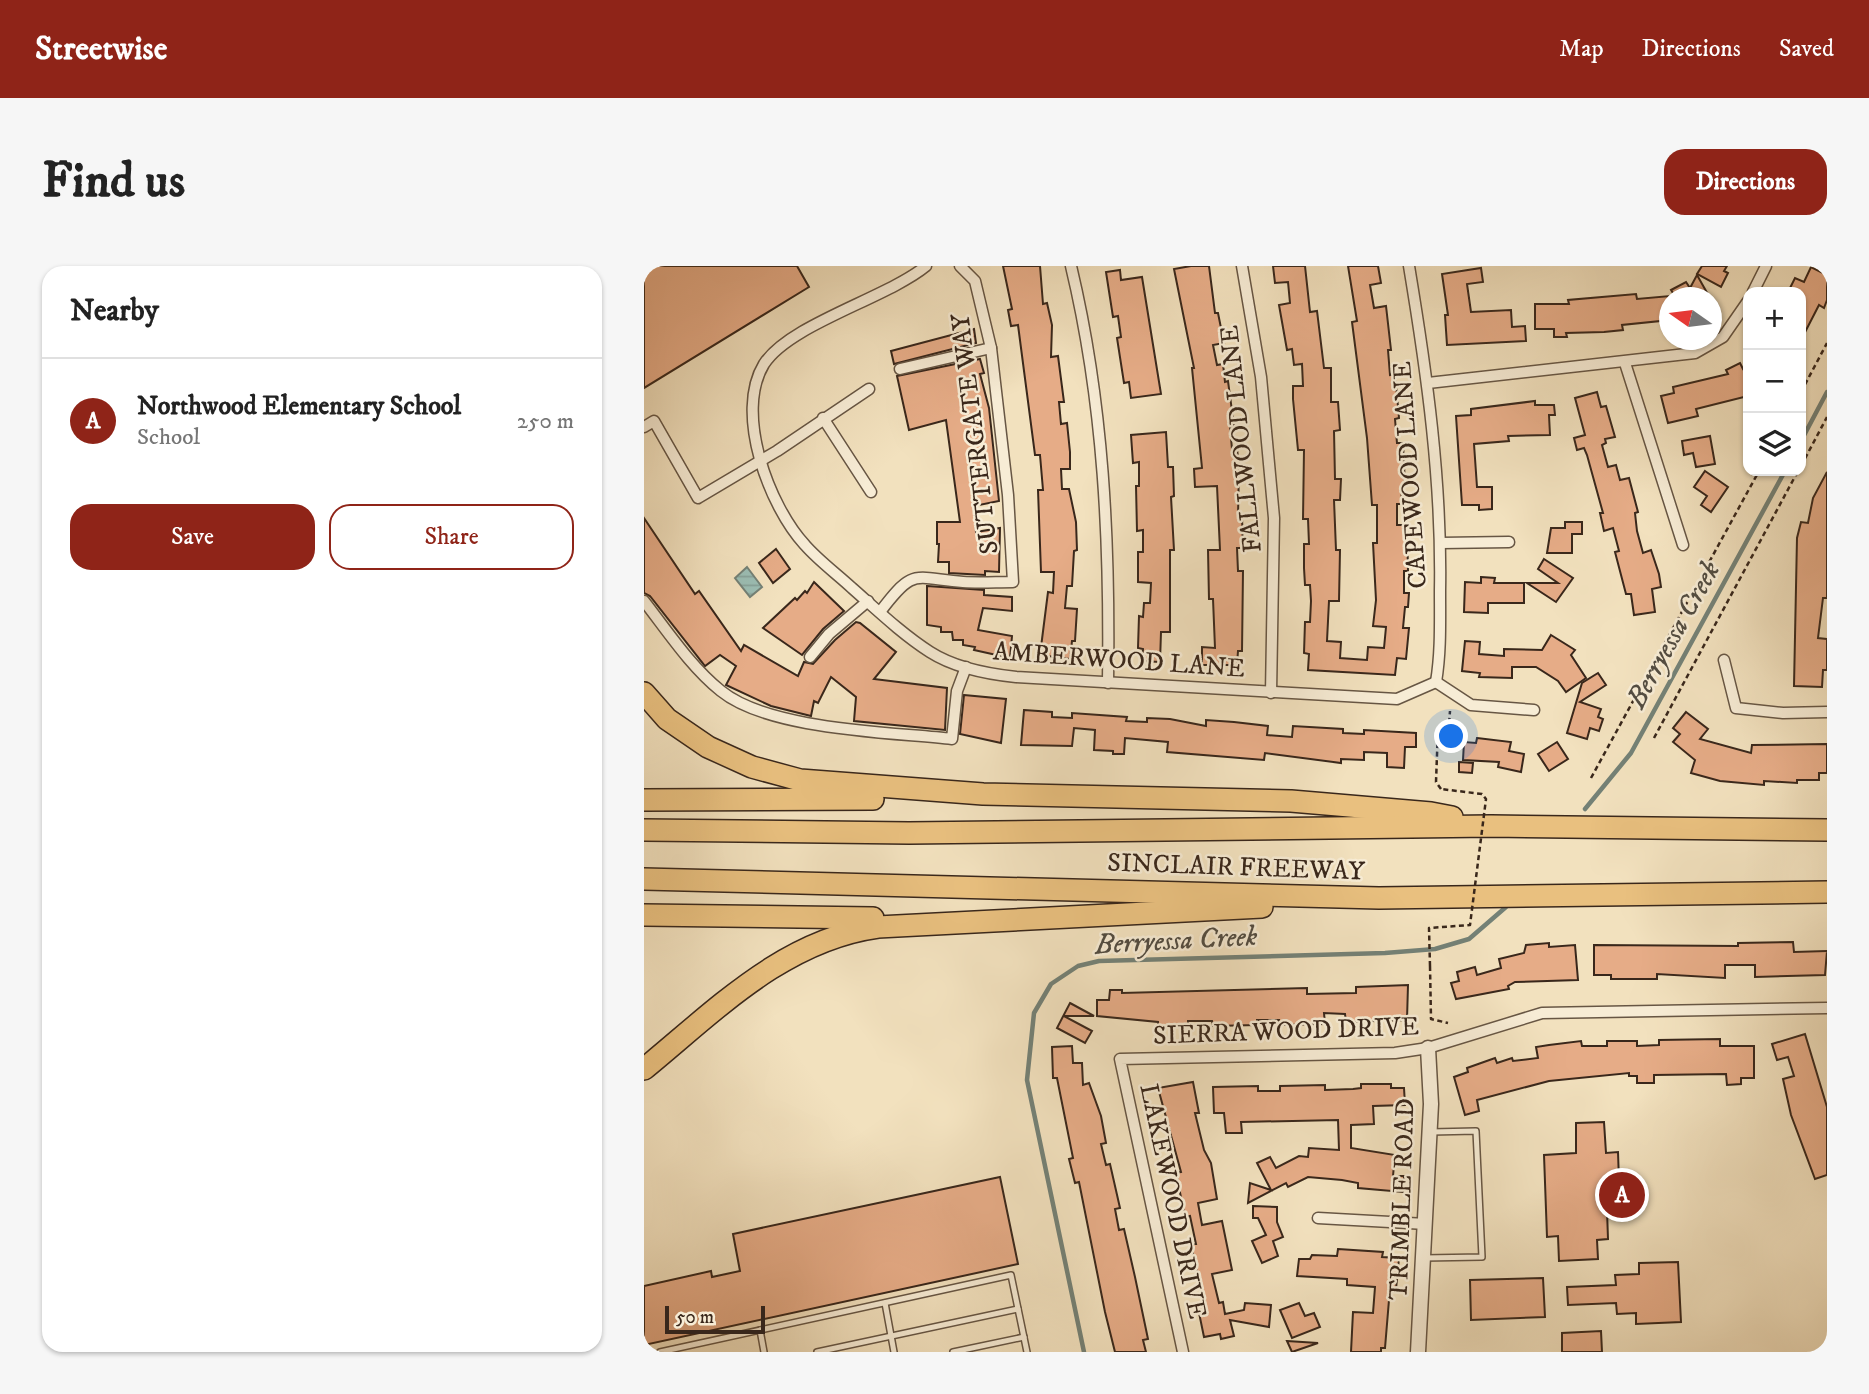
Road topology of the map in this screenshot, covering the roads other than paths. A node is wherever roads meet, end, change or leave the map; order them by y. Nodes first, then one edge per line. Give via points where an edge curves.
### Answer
1 (926, 266) edge
2 (960, 266) edge
3 (1071, 266) edge
4 (1242, 266) edge
5 (1409, 266) edge
6 (1766, 266) edge
7 (1756, 287) edge
8 (1743, 307) edge
9 (991, 348) junction
10 (1625, 363) junction
11 (900, 369) dead end
12 (1428, 383) junction
13 (869, 389) dead end
14 (823, 418) junction
15 (644, 427) edge
16 (762, 459) junction
17 (871, 492) dead end
18 (1509, 541) dead end
19 (1441, 544) junction
20 (1683, 545) dead end
21 (644, 601) edge
22 (868, 601) junction
23 (880, 612) junction
24 (810, 657) dead end
25 (1724, 660) dead end
26 (966, 667) junction
27 (1436, 682) junction
28 (1108, 683) junction
29 (644, 693) edge
30 (1271, 693) junction
31 (1534, 710) dead end
32 (1827, 712) edge
33 (984, 794) junction
34 (644, 800) edge
35 (1492, 826) junction
36 (644, 830) edge
37 (1827, 830) edge
38 (644, 880) edge
39 (1827, 892) edge
40 (1379, 898) junction
41 (644, 915) edge
42 (1001, 920) junction
43 (1827, 1008) edge
44 (1428, 1048) junction
45 (1120, 1059) joint
46 (644, 1069) edge
47 (1430, 1132) junction
48 (1318, 1218) dead end
49 (1426, 1224) junction
50 (1424, 1258) junction
51 (885, 1303) junction
52 (1018, 1309) junction
53 (760, 1330) junction
54 (891, 1336) junction
55 (1024, 1337) junction
56 (660, 1352) edge
57 (764, 1352) edge
58 (817, 1352) edge
59 (894, 1352) edge
60 (953, 1352) edge
61 (1027, 1352) edge
62 (1183, 1352) edge
63 (1418, 1352) edge

1 - 16 street, AMBERWOOD LANE via 786,344 766,361 754,382 750,406
2 - 9 street, SUTTERGATE WAY via 975,281
3 - 28 street via 1099,412 1108,530
4 - 30 street, FALLWOOD LANE via 1261,377 1274,518
5 - 12 street, CAPEWOOD LANE
6 - 7 street
8 - 10 street via 1723,337 1695,353
9 - 11 street
9 - 23 street, SUTTERGATE WAY via 1013,582 962,582 927,575 900,586
10 - 12 street
10 - 20 street
12 - 19 street, CAPEWOOD LANE
13 - 14 street
14 - 16 street
14 - 17 street
15 - 16 street via 654,421 698,498
16 - 22 street, AMBERWOOD LANE via 776,500 804,544
18 - 19 street
19 - 27 street, CAPEWOOD LANE
21 - 26 street via 722,692 766,714 821,725 952,739 957,691
22 - 23 street, AMBERWOOD LANE
22 - 24 street
23 - 26 street, AMBERWOOD LANE via 932,653
25 - 32 street via 1735,708
26 - 28 street, AMBERWOOD LANE via 1003,676
27 - 30 street, AMBERWOOD LANE via 1397,699
27 - 31 street via 1471,705
28 - 30 street, AMBERWOOD LANE
29 - 33 highway via 667,719 694,739 769,773 818,782
33 - 34 highway
33 - 35 highway via 1291,801 1431,813
35 - 36 highway, SINCLAIR FREEWAY via 909,833
35 - 37 highway, SINCLAIR FREEWAY
38 - 40 highway, SINCLAIR FREEWAY
39 - 40 highway, SINCLAIR FREEWAY
40 - 42 highway
41 - 42 highway
42 - 46 highway via 859,930 805,948 767,970
43 - 44 street, SIERRA WOOD DRIVE via 1542,1013
44 - 45 street, SIERRA WOOD DRIVE
44 - 47 street, TRIMBLE ROAD
45 - 62 street, LAKEWOOD DRIVE
47 - 49 street, TRIMBLE ROAD
47 - 50 lane via 1475,1131 1482,1256
48 - 49 street
49 - 50 street, TRIMBLE ROAD
50 - 63 street, TRIMBLE ROAD
51 - 52 lane via 1011,1275
51 - 53 lane
51 - 54 lane
52 - 54 lane
52 - 55 lane
53 - 56 lane
53 - 57 lane
54 - 58 lane
54 - 59 lane
55 - 60 lane
55 - 61 lane

